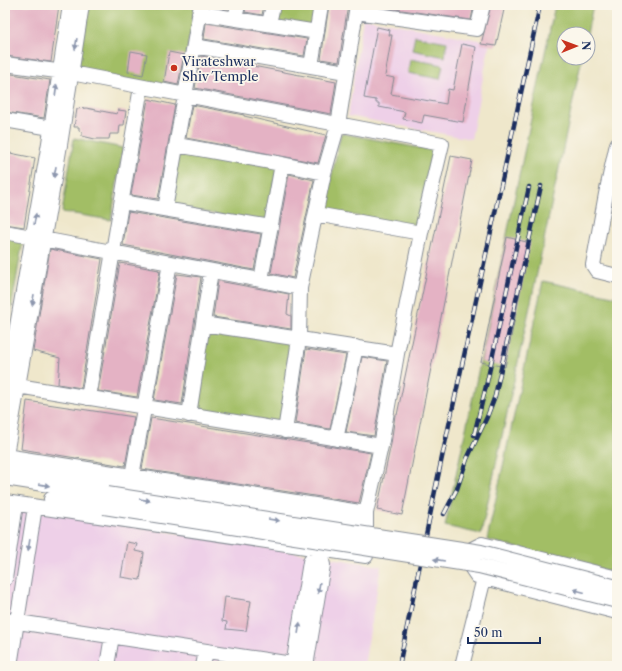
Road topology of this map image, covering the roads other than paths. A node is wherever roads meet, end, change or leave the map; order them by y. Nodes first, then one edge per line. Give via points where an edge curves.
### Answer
1 (70, 5) edge
2 (82, 5) edge
3 (273, 5) edge
4 (321, 5) edge
5 (483, 5) edge
6 (357, 8) edge
7 (200, 9) edge
8 (394, 11) edge
9 (237, 12) edge
10 (67, 21) junction
11 (269, 24) junction
12 (317, 32) junction
13 (194, 46) junction
14 (5, 64) edge
15 (311, 66) junction
16 (346, 72) junction
17 (65, 73) junction
18 (141, 88) junction
19 (186, 96) junction
20 (5, 120) edge
21 (338, 125) junction
22 (51, 128) junction
23 (617, 144) edge
24 (177, 145) junction
25 (282, 164) junction
26 (324, 173) junction
27 (612, 195) edge
28 (122, 202) junction
29 (165, 209) junction
30 (316, 214) junction
31 (271, 227) junction
32 (5, 232) edge
33 (421, 233) junction
34 (38, 238) junction
35 (113, 252) junction
36 (170, 263) junction
37 (211, 271) junction
38 (617, 276) edge
39 (261, 280) junction
40 (300, 288) junction
41 (204, 324) junction
42 (299, 339) junction
43 (356, 347) junction
44 (396, 354) junction
45 (8, 366) edge
46 (18, 386) junction
47 (5, 395) edge
48 (88, 398) junction
49 (144, 407) junction
50 (190, 414) junction
51 (285, 431) junction
52 (336, 439) junction
53 (380, 446) junction
54 (5, 451) edge
55 (5, 456) edge
56 (5, 468) edge
57 (5, 478) edge
58 (132, 482) junction
59 (5, 492) edge
60 (105, 501) junction
61 (10, 503) edge
62 (35, 507) junction
63 (366, 519) junction
64 (319, 549) junction
65 (5, 578) edge
66 (484, 578) junction
67 (617, 578) edge
68 (617, 587) edge
69 (617, 601) edge
70 (617, 612) edge
71 (11, 621) edge
72 (112, 636) junction
73 (206, 651) junction
74 (10, 666) edge
75 (107, 666) edge
76 (204, 666) edge
77 (299, 666) edge
78 (462, 666) edge

1 - 10 street
2 - 10 street
2 -> 17 street
3 - 11 street
4 - 12 street
5 - 8 street via 478,29
6 - 8 street
6 - 16 street
7 - 9 street
7 - 13 street
9 - 11 street
10 - 17 street
11 - 12 street
12 - 15 street
13 - 15 street
13 - 19 street
14 - 17 street
15 - 16 street
16 - 21 street
17 - 18 street
22 -> 17 street
17 -> 34 street
18 - 19 street
18 - 28 street
19 - 21 street
19 - 24 street
20 - 22 street
21 - 26 street
21 - 33 street via 442,144
34 -> 22 street
23 - 27 street
24 - 25 street
24 - 29 street
25 - 26 street
25 - 31 street
26 - 30 street
27 - 38 street via 593,265 596,271
28 - 29 street
28 - 35 street
29 - 31 street
30 - 33 street
30 - 40 street
31 - 39 street
32 - 34 street
33 - 44 street
34 - 35 street
34 - 45 street
34 -> 46 street
35 - 36 street
35 - 48 street
36 - 37 street
36 - 49 street
37 - 39 street
37 - 41 street
39 - 40 street
40 - 42 street
41 - 42 street
41 - 50 street
42 - 43 street
42 - 51 street
43 - 44 street
43 - 52 street
44 - 53 street
45 - 47 street
46 - 48 street
46 - 54 street
48 - 49 street
49 - 50 street
49 - 58 street
50 - 51 street
51 - 52 street
52 - 53 street
53 - 63 street
55 - 58 street
56 - 58 street
57 -> 60 street
58 - 63 street
59 - 60 street
60 -> 68 street, bridge via 481,552
69 -> 60 street, bridge via 479,566
61 - 62 street
61 - 65 street
62 - 64 street
62 -> 71 street
63 - 64 street via 366,556
64 - 77 street via 310,562
66 - 67 street via 477,576 462,554 482,544
66 - 70 street
66 - 78 street
71 - 72 street
71 - 74 street
72 - 73 street
72 - 75 street
73 - 76 street
73 - 77 street

